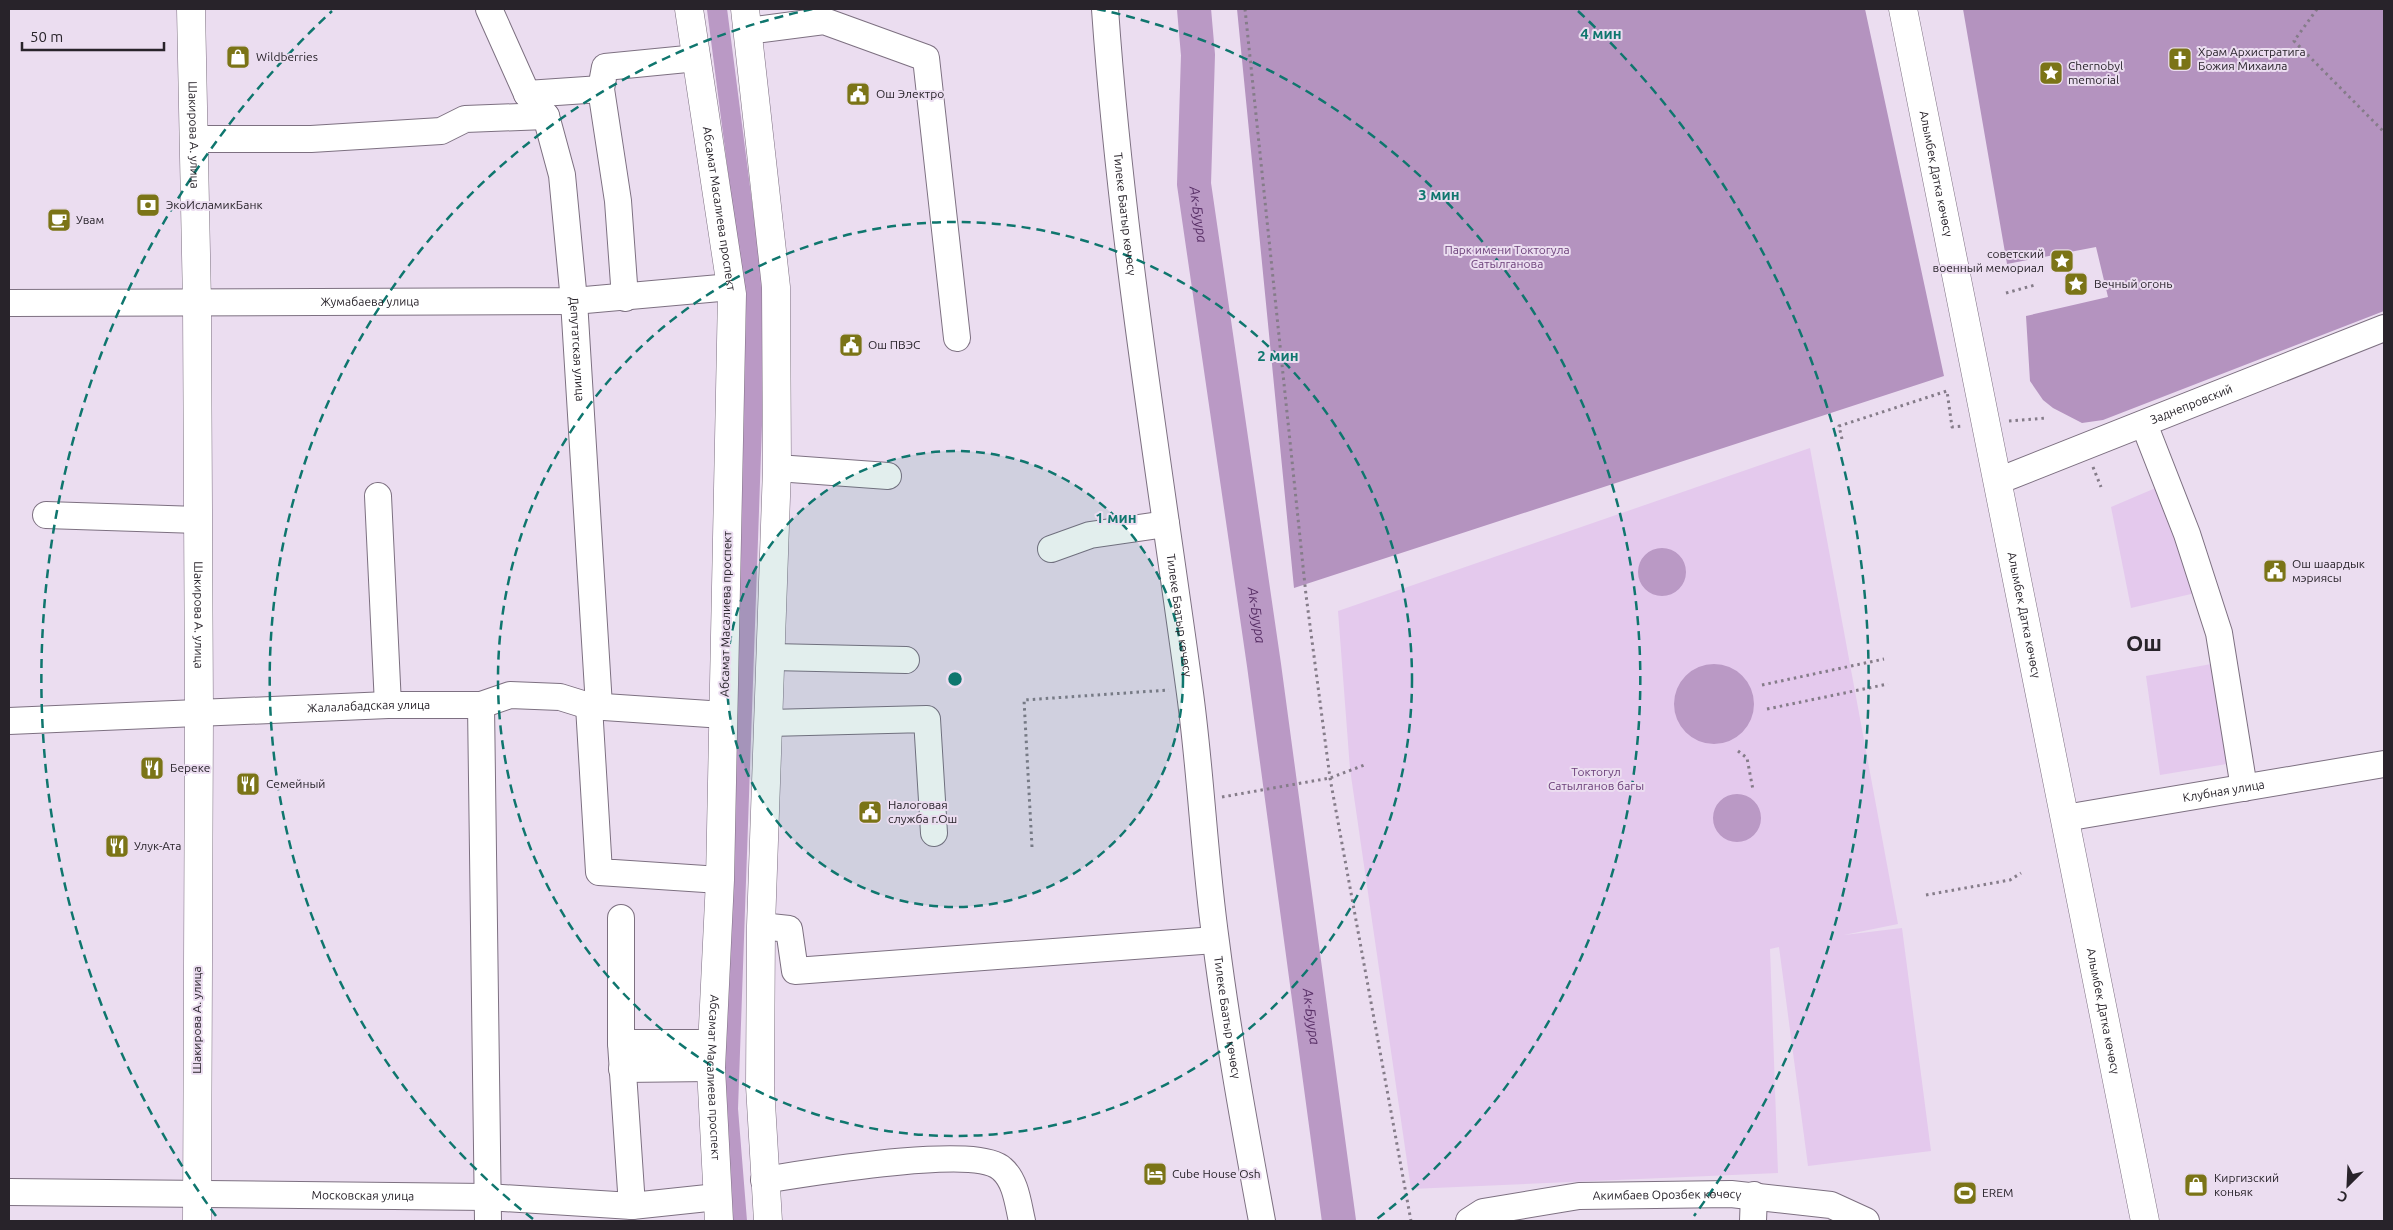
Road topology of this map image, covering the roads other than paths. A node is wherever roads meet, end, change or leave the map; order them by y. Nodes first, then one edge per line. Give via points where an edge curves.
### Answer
1 (192, 9) edge
2 (489, 9) edge
3 (689, 9) edge
4 (1105, 9) edge
5 (1904, 9) edge
6 (747, 20) edge
7 (697, 58) junction
8 (601, 89) junction
9 (527, 94) junction
10 (546, 116) junction
11 (194, 138) junction
12 (731, 287) junction
13 (625, 298) junction
14 (574, 301) junction
15 (9, 303) edge
16 (197, 303) junction
17 (2384, 328) edge
18 (957, 338) dead end
19 (2144, 424) junction
20 (777, 468) junction
21 (888, 476) dead end
22 (1998, 481) junction
23 (378, 496) dead end
24 (46, 515) dead end
25 (198, 520) junction
26 (1166, 524) junction
27 (1051, 549) dead end
28 (772, 657) junction
29 (906, 660) dead end
30 (388, 706) junction
31 (481, 706) junction
32 (594, 706) junction
33 (199, 712) junction
34 (724, 715) junction
35 (9, 721) edge
36 (768, 723) junction
37 (2384, 764) edge
38 (2244, 788) junction
39 (2065, 818) junction
40 (934, 833) dead end
41 (720, 880) junction
42 (620, 918) dead end
43 (762, 926) junction
44 (1215, 940) junction
45 (621, 1043) junction
46 (711, 1055) junction
47 (622, 1069) junction
48 (764, 1180) junction
49 (9, 1192) edge
50 (1754, 1195) junction
51 (632, 1206) junction
52 (197, 1208) edge
53 (488, 1209) edge
54 (718, 1209) edge
55 (768, 1221) edge
56 (1022, 1221) edge
57 (1262, 1221) edge
58 (1469, 1221) edge
59 (1753, 1221) edge
60 (1866, 1221) edge
61 (2145, 1221) edge

1 - 11 main road, Шакирова А. улица
2 - 9 street, Депутатская улица
3 - 7 main road, Абсамат Масалиева проспект
4 - 26 street, Тилеке Баатыр көчөсү via 1113,114
5 - 22 main road, Алымбек Датка көчөсү
6 - 18 street via 824,21 926,58
6 - 20 main road via 776,287
7 - 8 street via 605,67
7 - 12 main road, Абсамат Масалиева проспект
8 - 9 street
8 - 13 street via 618,201
9 - 10 street, Депутатская улица
10 - 11 street via 465,119 441,131 311,139
10 - 14 street, Депутатская улица via 562,175
11 - 16 main road, Шакирова А. улица
12 - 13 street, Жумабаева улица
12 - 34 main road, Абсамат Масалиева проспект
13 - 14 street, Жумабаева улица
14 - 16 street, Жумабаева улица
14 - 32 street, Депутатская улица
15 - 16 street, Жумабаева улица
16 - 25 main road, Шакирова А. улица
17 - 19 street, Заднепровский
19 - 22 street, Заднепровский
19 - 38 street via 2187,534 2220,633
20 - 21 street
20 - 28 main road
22 - 39 main road, Алымбек Датка көчөсү
23 - 30 street
24 - 25 street
25 - 33 main road, Шакирова А. улица
26 - 27 street via 1090,535
26 - 44 street, Тилеке Баатыр көчөсү via 1190,689
28 - 29 street
28 - 36 main road
30 - 31 street, Жалалабадская улица
30 - 33 street, Жалалабадская улица
31 - 32 street, Жалалабадская улица via 510,695 560,697
31 - 53 street
32 - 34 street, Жалалабадская улица
32 - 41 street, Депутатская улица via 599,872
33 - 35 street, Жалалабадская улица
33 - 52 main road, Шакирова А. улица
34 - 41 main road, Абсамат Масалиева проспект
36 - 40 street via 928,719
36 - 43 main road
37 - 38 street, Клубная улица
38 - 39 street, Клубная улица
39 - 61 main road, Алымбек Датка көчөсү
41 - 46 main road, Абсамат Масалиева проспект
42 - 45 street
43 - 44 street via 789,929 794,971
43 - 48 main road via 760,1086
44 - 57 street, Тилеке Баатыр көчөсү via 1237,1088
45 - 46 street
45 - 47 street
46 - 47 street
46 - 54 main road, Абсамат Масалиева проспект
47 - 51 street
48 - 55 main road
48 - 56 street via 898,1161 988,1162 1001,1167 1008,1175
49 - 52 street, Московская улица
50 - 58 street, Акимбаев Орозбек көчөсү via 1579,1196 1483,1212
50 - 59 street
50 - 60 street, Акимбаев Орозбек көчөсү via 1831,1205
51 - 53 street, Московская улица
51 - 54 street, Московская улица
52 - 53 street, Московская улица

